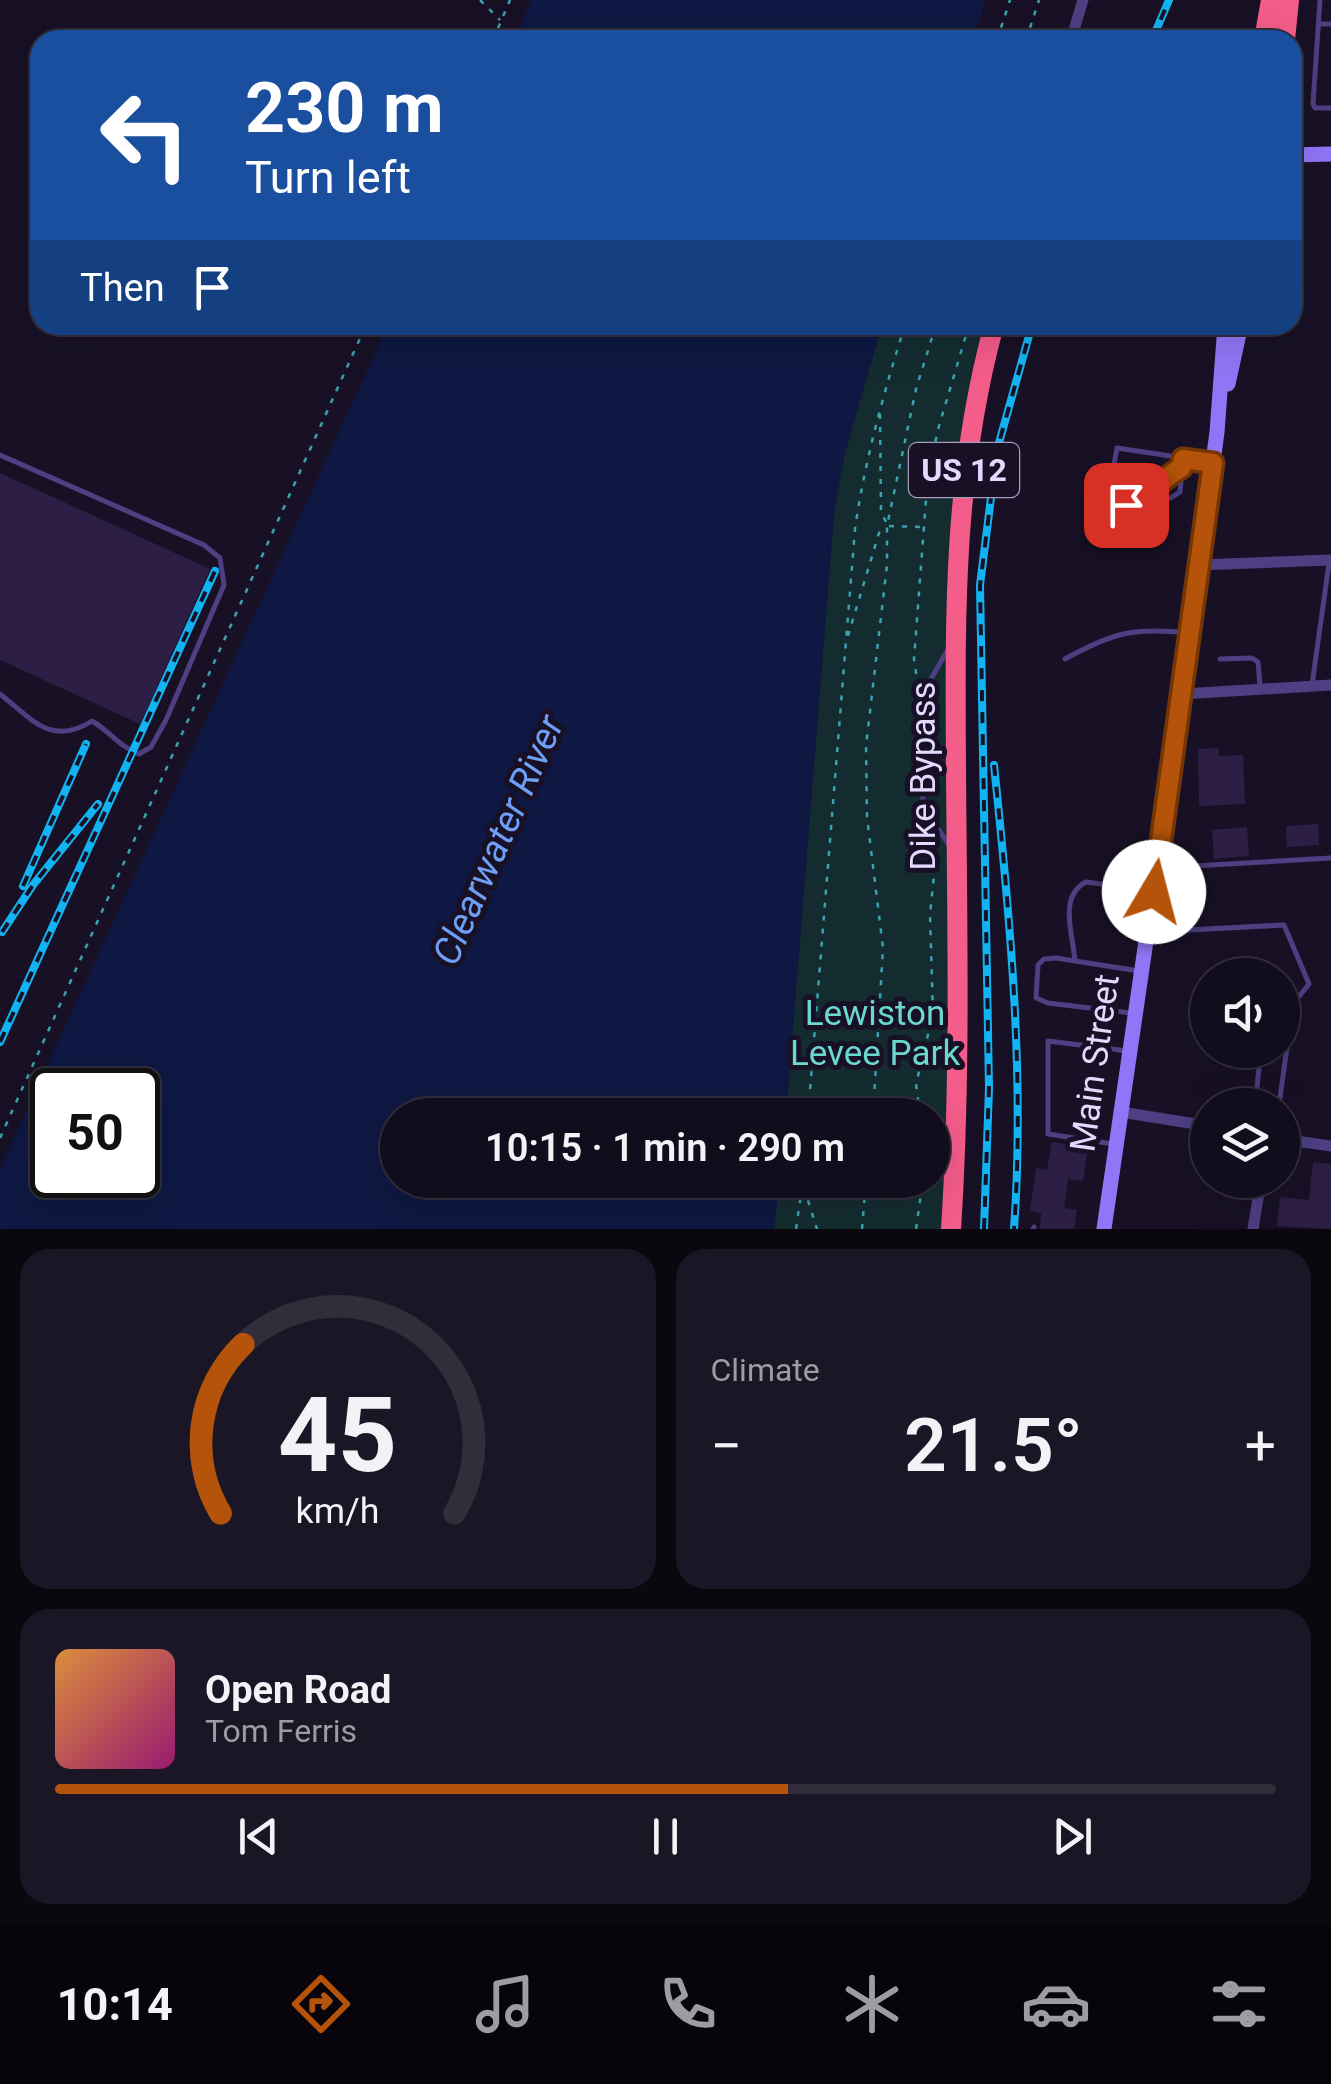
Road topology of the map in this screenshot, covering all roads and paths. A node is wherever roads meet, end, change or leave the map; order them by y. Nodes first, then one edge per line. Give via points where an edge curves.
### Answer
1 (480, 0) edge
2 (510, 0) edge
3 (1010, 0) edge
4 (1039, 0) edge
5 (1084, 0) edge
6 (1271, 0) edge
7 (1288, 0) edge
8 (1320, 0) edge
9 (502, 21) junction
10 (1319, 24) junction
11 (1331, 24) edge
12 (498, 30) edge
13 (1000, 30) edge
14 (1029, 30) edge
15 (1074, 30) edge
16 (1266, 30) edge
17 (1286, 30) edge
18 (1331, 108) edge
19 (1331, 154) edge
20 (1302, 155) edge
21 (361, 335) edge
22 (903, 335) edge
23 (933, 335) edge
24 (966, 335) edge
25 (991, 335) edge
26 (1224, 335) edge
27 (1239, 335) edge
28 (880, 407) junction
29 (1217, 432) junction
30 (0, 455) edge
31 (1183, 459) junction
32 (1213, 463) junction
33 (1181, 468) junction
34 (1137, 504) junction
35 (888, 526) junction
36 (922, 528) junction
37 (1330, 560) edge
38 (1198, 565) junction
39 (955, 619) junction
40 (1190, 633) junction
41 (846, 644) junction
42 (1064, 659) dead end
43 (1220, 660) dead end
44 (1331, 685) edge
45 (1312, 686) junction
46 (1261, 689) junction
47 (923, 693) junction
48 (0, 694) edge
49 (1182, 694) junction
50 (938, 830) junction
51 (1331, 858) edge
52 (957, 862) junction
53 (1157, 868) junction
54 (1154, 892) junction
55 (1148, 932) junction
56 (1074, 960) junction
57 (1142, 971) junction
58 (1136, 1014) junction
59 (1130, 1052) junction
60 (1281, 1088) edge
61 (809, 1098) edge
62 (874, 1098) edge
63 (918, 1098) edge
64 (1121, 1112) junction
65 (1190, 1123) edge
66 (0, 1138) edge
67 (1300, 1141) edge
68 (1116, 1144) junction
69 (1331, 1146) edge
70 (800, 1198) edge
71 (807, 1198) edge
72 (865, 1198) edge
73 (920, 1198) edge
74 (1258, 1198) edge
75 (796, 1229) edge
76 (817, 1229) edge
77 (862, 1229) edge
78 (916, 1229) edge
79 (952, 1229) edge
80 (1104, 1229) edge
81 (1253, 1229) edge

1 - 9 path
2 - 9 path
3 - 13 path
4 - 14 path
5 - 15 street
6 - 16 highway
7 - 17 highway
8 - 10 lane
9 - 12 path
10 - 11 lane
10 - 18 lane via 1313,104
19 - 20 main road
21 - 66 path
22 - 28 path
23 - 35 path
24 - 36 path via 938,426
25 - 39 highway, Dike Bypass / US 12 via 966,459
26 - 29 main road, Main Street
27 - 29 main road, Main Street
28 - 35 path via 881,512
28 - 41 path via 855,529
29 - 32 main road, Main Street
30 - 48 lane via 204,545 220,558 224,585 166,720 139,754 118,746 110,731 92,721 63,734 49,732
31 - 32 lane
31 - 33 lane
31 - 34 lane via 1117,448 1108,498
32 - 38 main road, Main Street
33 - 34 lane
33 - 34 lane via 1180,492 1154,508
35 - 36 path
35 - 41 path via 878,534
35 - 62 path via 866,746 882,948
36 - 47 path via 914,659
37 - 38 street
37 - 45 lane
38 - 40 main road, Main Street
39 - 47 lane
39 - 52 highway, Dike Bypass / US 12
40 - 42 lane via 1116,633
40 - 49 main road, Main Street
41 - 61 path
43 - 46 lane via 1258,662
44 - 45 street
45 - 46 street
46 - 49 street
47 - 50 lane via 923,806
49 - 53 main road, Main Street
50 - 52 lane
50 - 63 path via 930,915 932,1014
51 - 53 lane
52 - 79 highway, Dike Bypass / US 12
53 - 54 main road, Main Street
54 - 55 main road, Main Street
54 - 56 lane via 1086,882 1077,887 1069,915
55 - 57 main road, Main Street
55 - 60 lane via 1284,924 1309,984 1293,1004
56 - 57 lane
56 - 58 lane via 1044,959 1036,998
57 - 58 main road, Main Street
58 - 59 main road, Main Street
59 - 64 main road, Main Street
59 - 68 lane via 1048,1040 1048,1134
64 - 65 street
64 - 68 main road, Main Street
67 - 69 street
68 - 80 main road, Main Street
70 - 75 path
71 - 76 path
72 - 77 path
73 - 78 path
74 - 81 street

